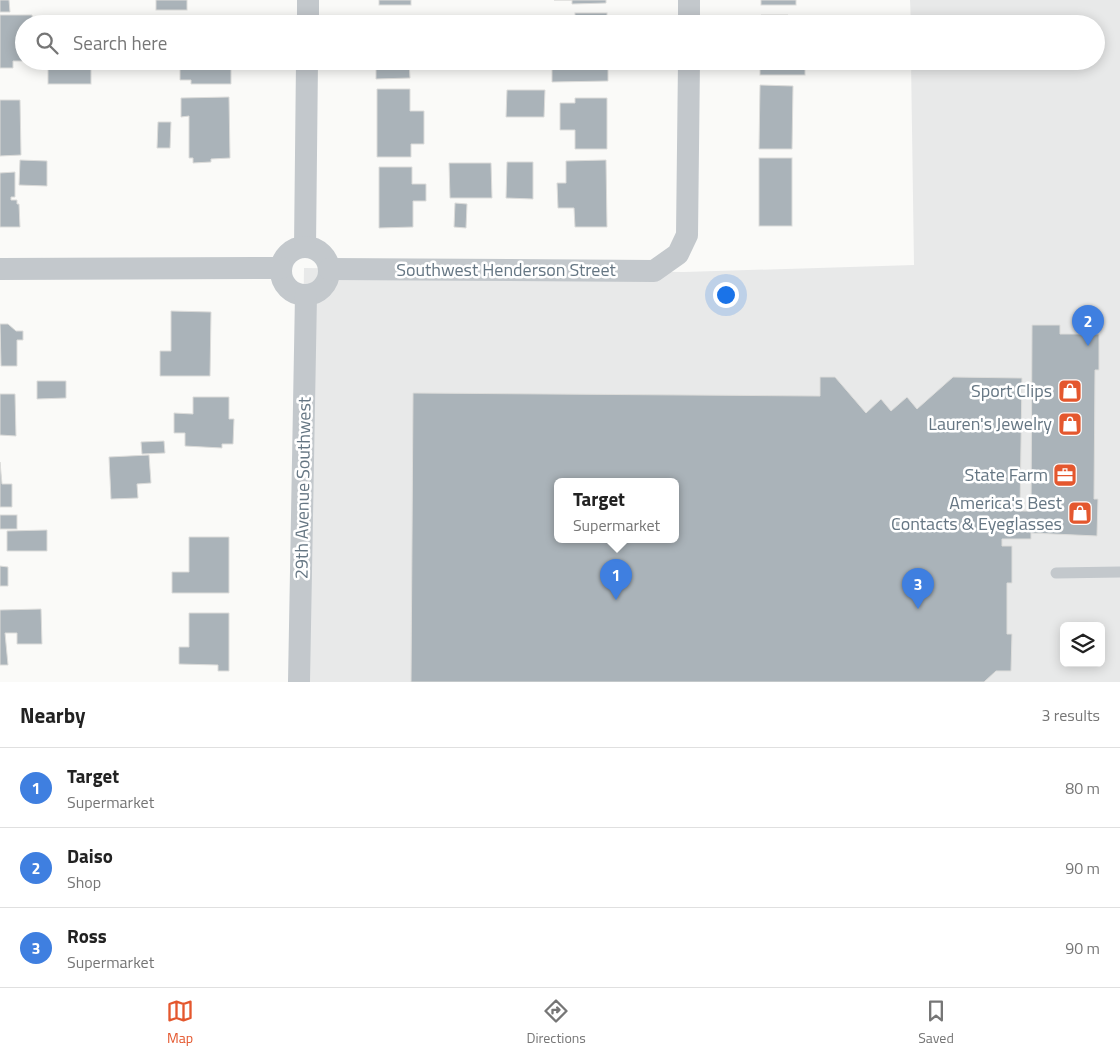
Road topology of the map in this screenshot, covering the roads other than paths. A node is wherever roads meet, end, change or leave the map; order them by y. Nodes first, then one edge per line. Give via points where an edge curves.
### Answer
1 (308, 0) edge
2 (689, 0) edge
3 (308, 15) edge
4 (689, 15) edge
5 (307, 70) edge
6 (689, 70) edge
7 (305, 247) junction
8 (281, 268) junction
9 (0, 269) edge
10 (329, 269) junction
11 (306, 295) junction
12 (1120, 572) edge
13 (1056, 573) dead end
14 (299, 682) edge

1 - 3 street
2 - 4 street
5 - 7 street
6 - 10 street, Southwest Henderson Street via 687,235 678,254 654,271
7 - 8 street via 288,254
7 - 10 street via 323,255
8 - 9 street
8 - 11 street via 285,284 291,290
10 - 11 street via 320,289
11 - 14 street, 29th Avenue Southwest
12 - 13 lane

